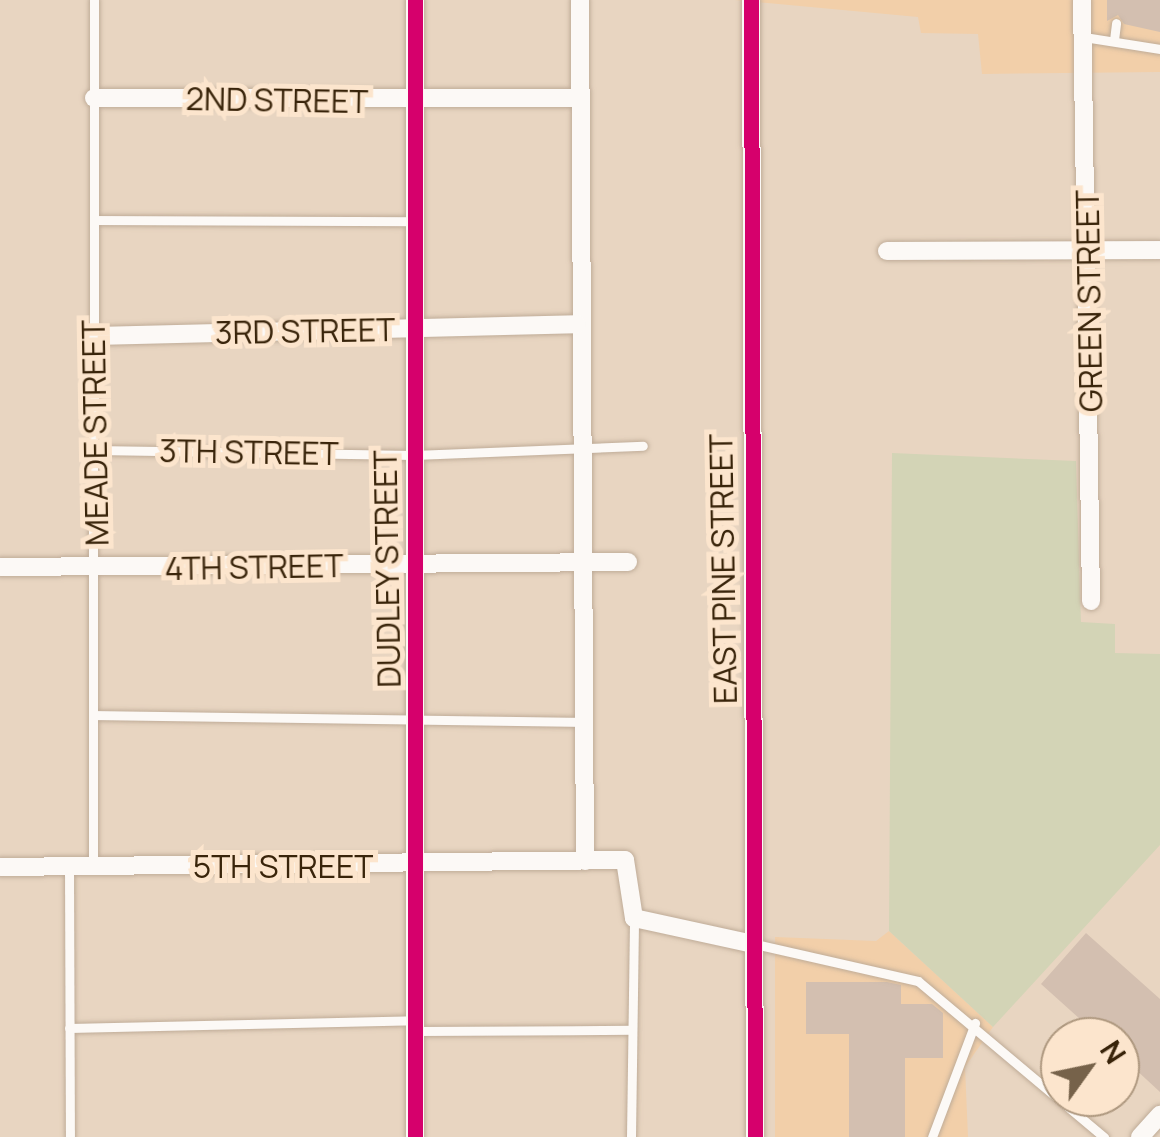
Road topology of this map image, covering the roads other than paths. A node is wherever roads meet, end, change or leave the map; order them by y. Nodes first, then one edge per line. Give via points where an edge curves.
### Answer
1 (94, 0) edge
2 (415, 0) edge
3 (580, 0) edge
4 (751, 0) edge
5 (1082, 0) edge
6 (1116, 23) dead end
7 (1083, 37) junction
8 (1114, 40) junction
9 (1160, 49) edge
10 (94, 98) junction
11 (580, 98) junction
12 (416, 102) junction
13 (94, 220) junction
14 (414, 221) junction
15 (1160, 250) edge
16 (887, 251) dead end
17 (1090, 254) junction
18 (577, 324) junction
19 (412, 329) junction
20 (94, 336) junction
21 (642, 446) dead end
22 (96, 450) junction
23 (579, 450) junction
24 (414, 455) junction
25 (581, 562) junction
26 (628, 562) dead end
27 (416, 565) junction
28 (0, 567) edge
29 (97, 568) junction
30 (1091, 601) dead end
31 (95, 715) junction
32 (416, 716) junction
33 (583, 722) junction
34 (585, 861) junction
35 (68, 866) junction
36 (93, 866) junction
37 (418, 866) junction
38 (0, 867) edge
39 (634, 918) junction
40 (753, 944) junction
41 (975, 1024) junction
42 (416, 1025) junction
43 (70, 1028) junction
44 (632, 1030) junction
45 (1160, 1115) edge
46 (70, 1137) edge
47 (415, 1137) edge
48 (631, 1137) edge
49 (756, 1137) edge
50 (932, 1137) edge
51 (1104, 1137) edge
52 (1140, 1137) edge

1 - 10 lane, MEADE STREET
2 - 12 street, DUDLEY STREET
3 - 11 street
4 - 40 street, EAST PINE STREET
5 - 7 street, GREEN STREET
6 - 8 lane
7 - 8 lane
7 - 17 street, GREEN STREET
8 - 9 lane
10 - 12 street, 2ND STREET
10 - 13 lane, MEADE STREET
11 - 12 street, 2ND STREET
11 - 18 street
12 - 14 street, DUDLEY STREET
13 - 14 lane
13 - 20 lane, MEADE STREET
14 - 19 street, DUDLEY STREET
15 - 17 street
16 - 17 street
17 - 30 street, GREEN STREET
18 - 19 street, 3RD STREET
18 - 23 street
19 - 20 street, 3RD STREET
19 - 24 street, DUDLEY STREET
20 - 22 lane, MEADE STREET
21 - 23 lane, 3TH STREET
22 - 24 lane, 3TH STREET
22 - 29 lane, MEADE STREET
23 - 24 lane, 3TH STREET
23 - 25 street
24 - 27 street, DUDLEY STREET
25 - 26 street, 4TH STREET
25 - 27 street, 4TH STREET
25 - 33 street
27 - 29 street, 4TH STREET
27 - 32 street, DUDLEY STREET
28 - 29 street, 4TH STREET
29 - 31 lane, MEADE STREET
31 - 32 lane
31 - 36 lane, MEADE STREET
32 - 33 lane
32 - 37 street, DUDLEY STREET
33 - 34 street
34 - 37 street, 5TH STREET
34 - 39 street, 5TH STREET via 626,860
35 - 36 street, 5TH STREET
35 - 38 street, 5TH STREET
35 - 43 lane
36 - 37 street, 5TH STREET
37 - 42 street, DUDLEY STREET
39 - 40 street
39 - 44 lane
40 - 41 lane via 918,981
40 - 49 street, EAST PINE STREET
41 - 50 lane
41 - 51 lane
42 - 43 lane
42 - 44 lane
42 - 47 street, DUDLEY STREET
43 - 46 lane
44 - 48 lane
45 - 52 street

